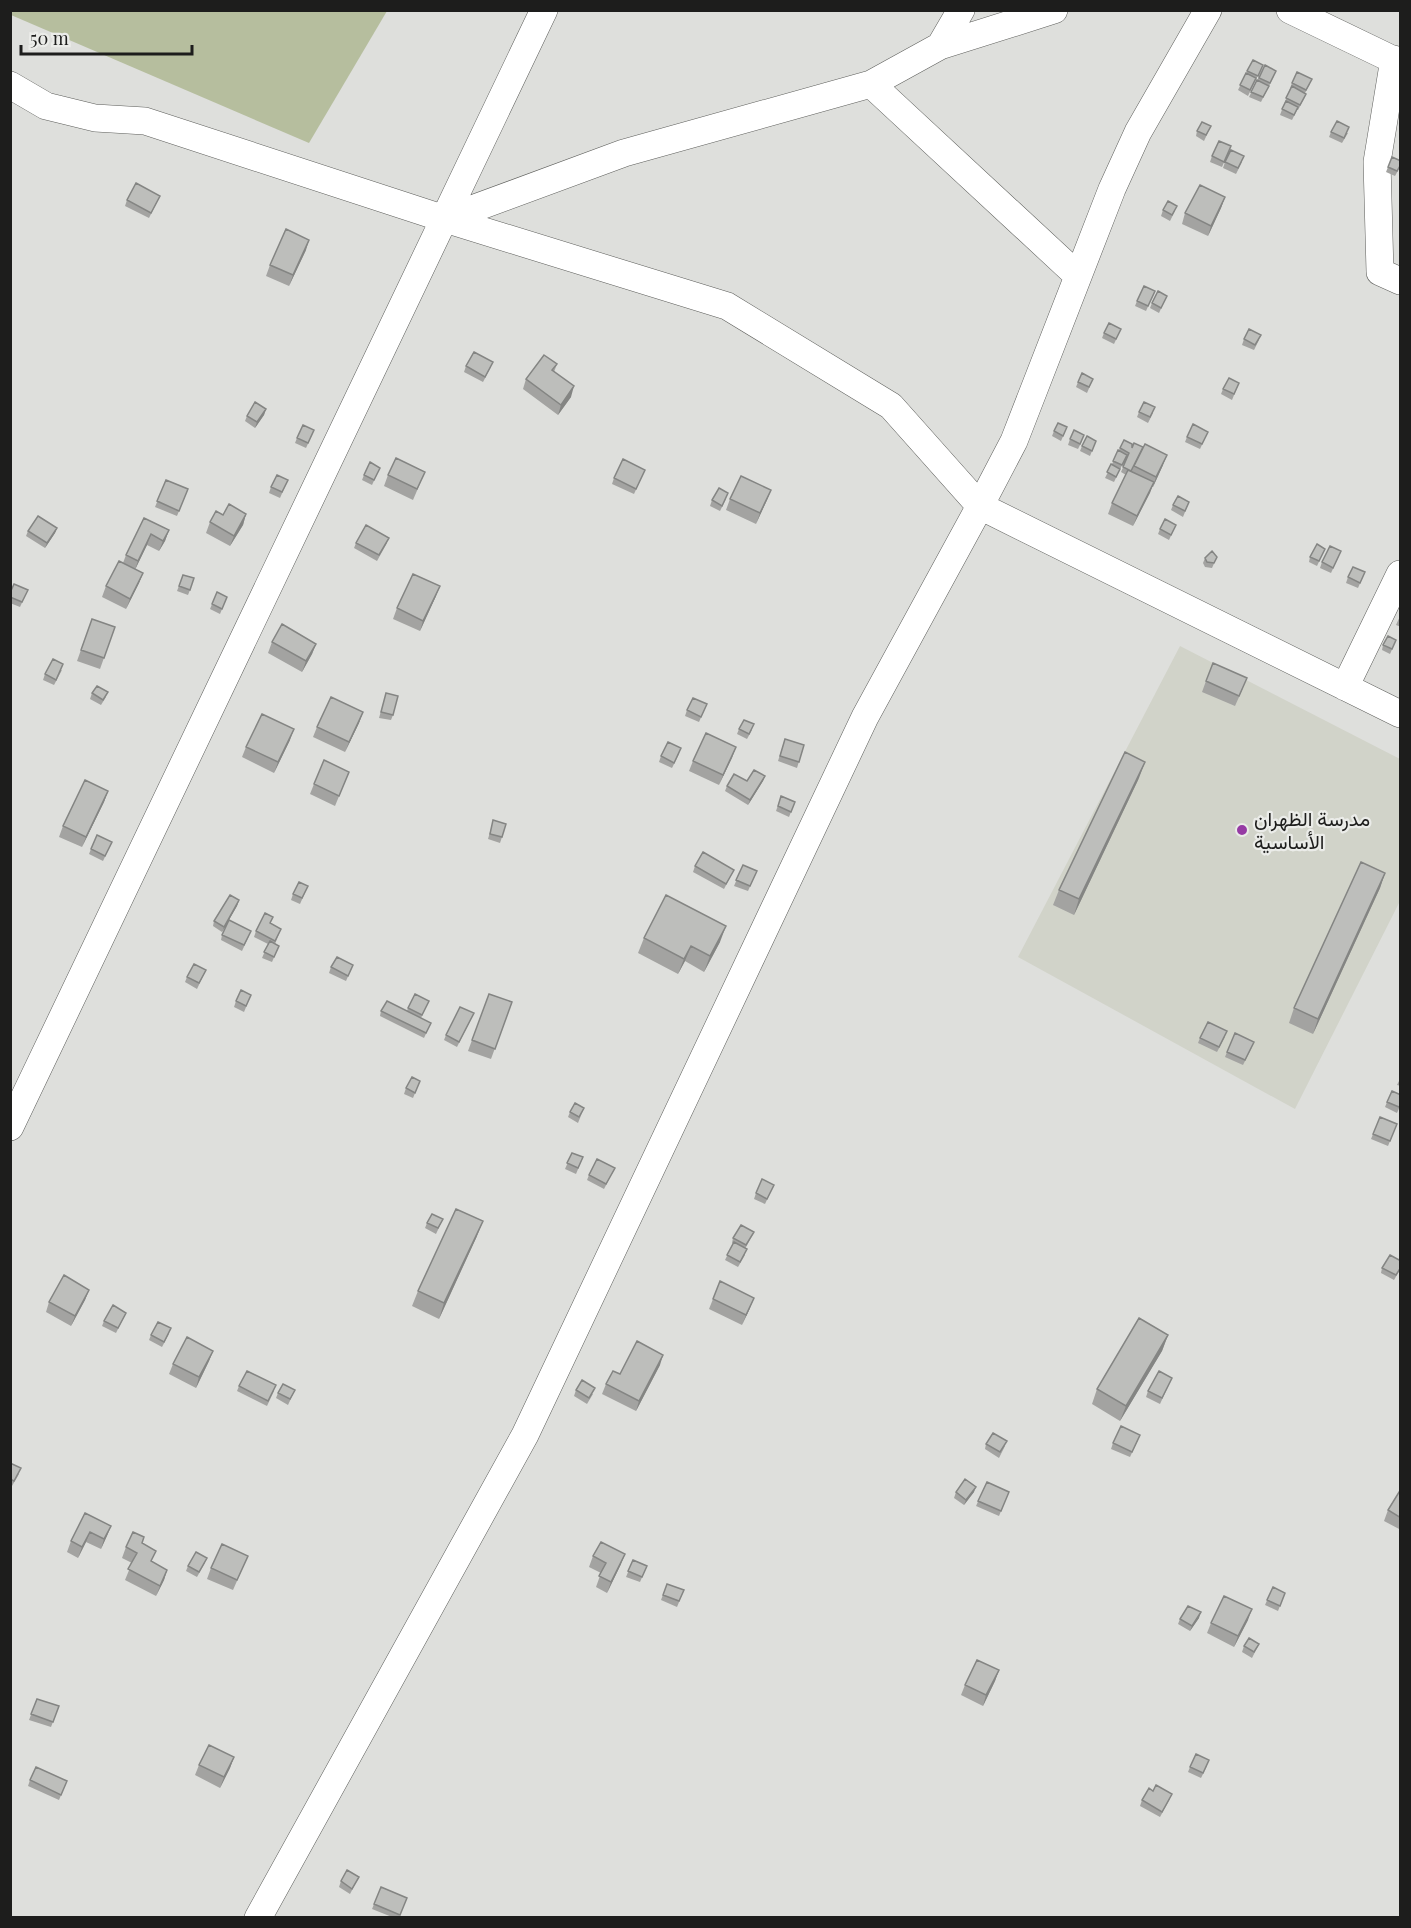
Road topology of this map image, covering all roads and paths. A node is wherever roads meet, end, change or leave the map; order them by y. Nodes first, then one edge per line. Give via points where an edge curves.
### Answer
1 (544, 10) edge
2 (961, 10) edge
3 (1053, 10) edge
4 (1208, 10) edge
5 (1290, 10) edge
6 (940, 46) junction
7 (1397, 61) edge
8 (871, 84) junction
9 (10, 85) edge
10 (445, 219) junction
11 (1077, 275) junction
12 (1401, 281) edge
13 (980, 506) junction
14 (1401, 574) edge
15 (1345, 687) junction
16 (1401, 714) edge
17 (10, 1127) edge
18 (258, 1917) edge

1 - 10 street
2 - 6 street
3 - 6 street
4 - 11 street via 1138,132
5 - 7 street
6 - 8 street
7 - 12 street via 1377,162 1376,204 1380,272
8 - 10 street via 624,153
8 - 11 street
9 - 10 street via 46,106 95,118 145,121
10 - 13 street via 727,306 891,406
10 - 17 street
11 - 13 street via 1014,441
13 - 15 street
13 - 18 street via 865,717 525,1435
14 - 15 street
15 - 16 street

